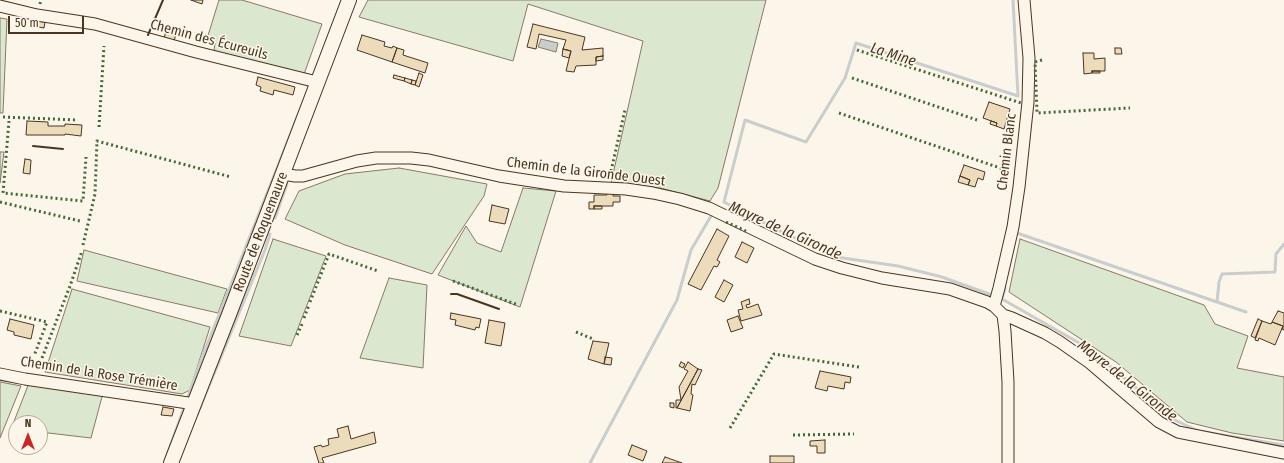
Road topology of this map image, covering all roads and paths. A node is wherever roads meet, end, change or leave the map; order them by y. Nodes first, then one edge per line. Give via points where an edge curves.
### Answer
1 (349, 0) edge
2 (1024, 0) edge
3 (0, 6) edge
4 (317, 82) junction
5 (283, 174) junction
6 (994, 306) junction
7 (1003, 315) junction
8 (0, 374) edge
9 (195, 404) junction
10 (1284, 453) edge
11 (171, 463) edge
12 (1008, 463) edge

1 - 4 main road, Route de Roquemaure
2 - 6 street, Chemin Blanc via 1029,58 1028,102 1013,227
3 - 4 street, Chemin des Écureuils via 95,24
4 - 5 main road, Route de Roquemaure
5 - 6 street, Chemin de la Gironde Ouest via 303,176 357,160 411,158 564,186 652,193 709,208 815,259 842,268 882,278 950,289
5 - 9 main road, Route de Roquemaure
6 - 7 street, Chemin de la Gironde Ouest
7 - 10 street, Chemin de la Gironde Ouest via 1060,342 1090,363 1159,422 1178,432
7 - 12 street via 1008,382
8 - 9 street, Chemin de la Rose Trémière
9 - 11 main road, Route de Roquemaure

